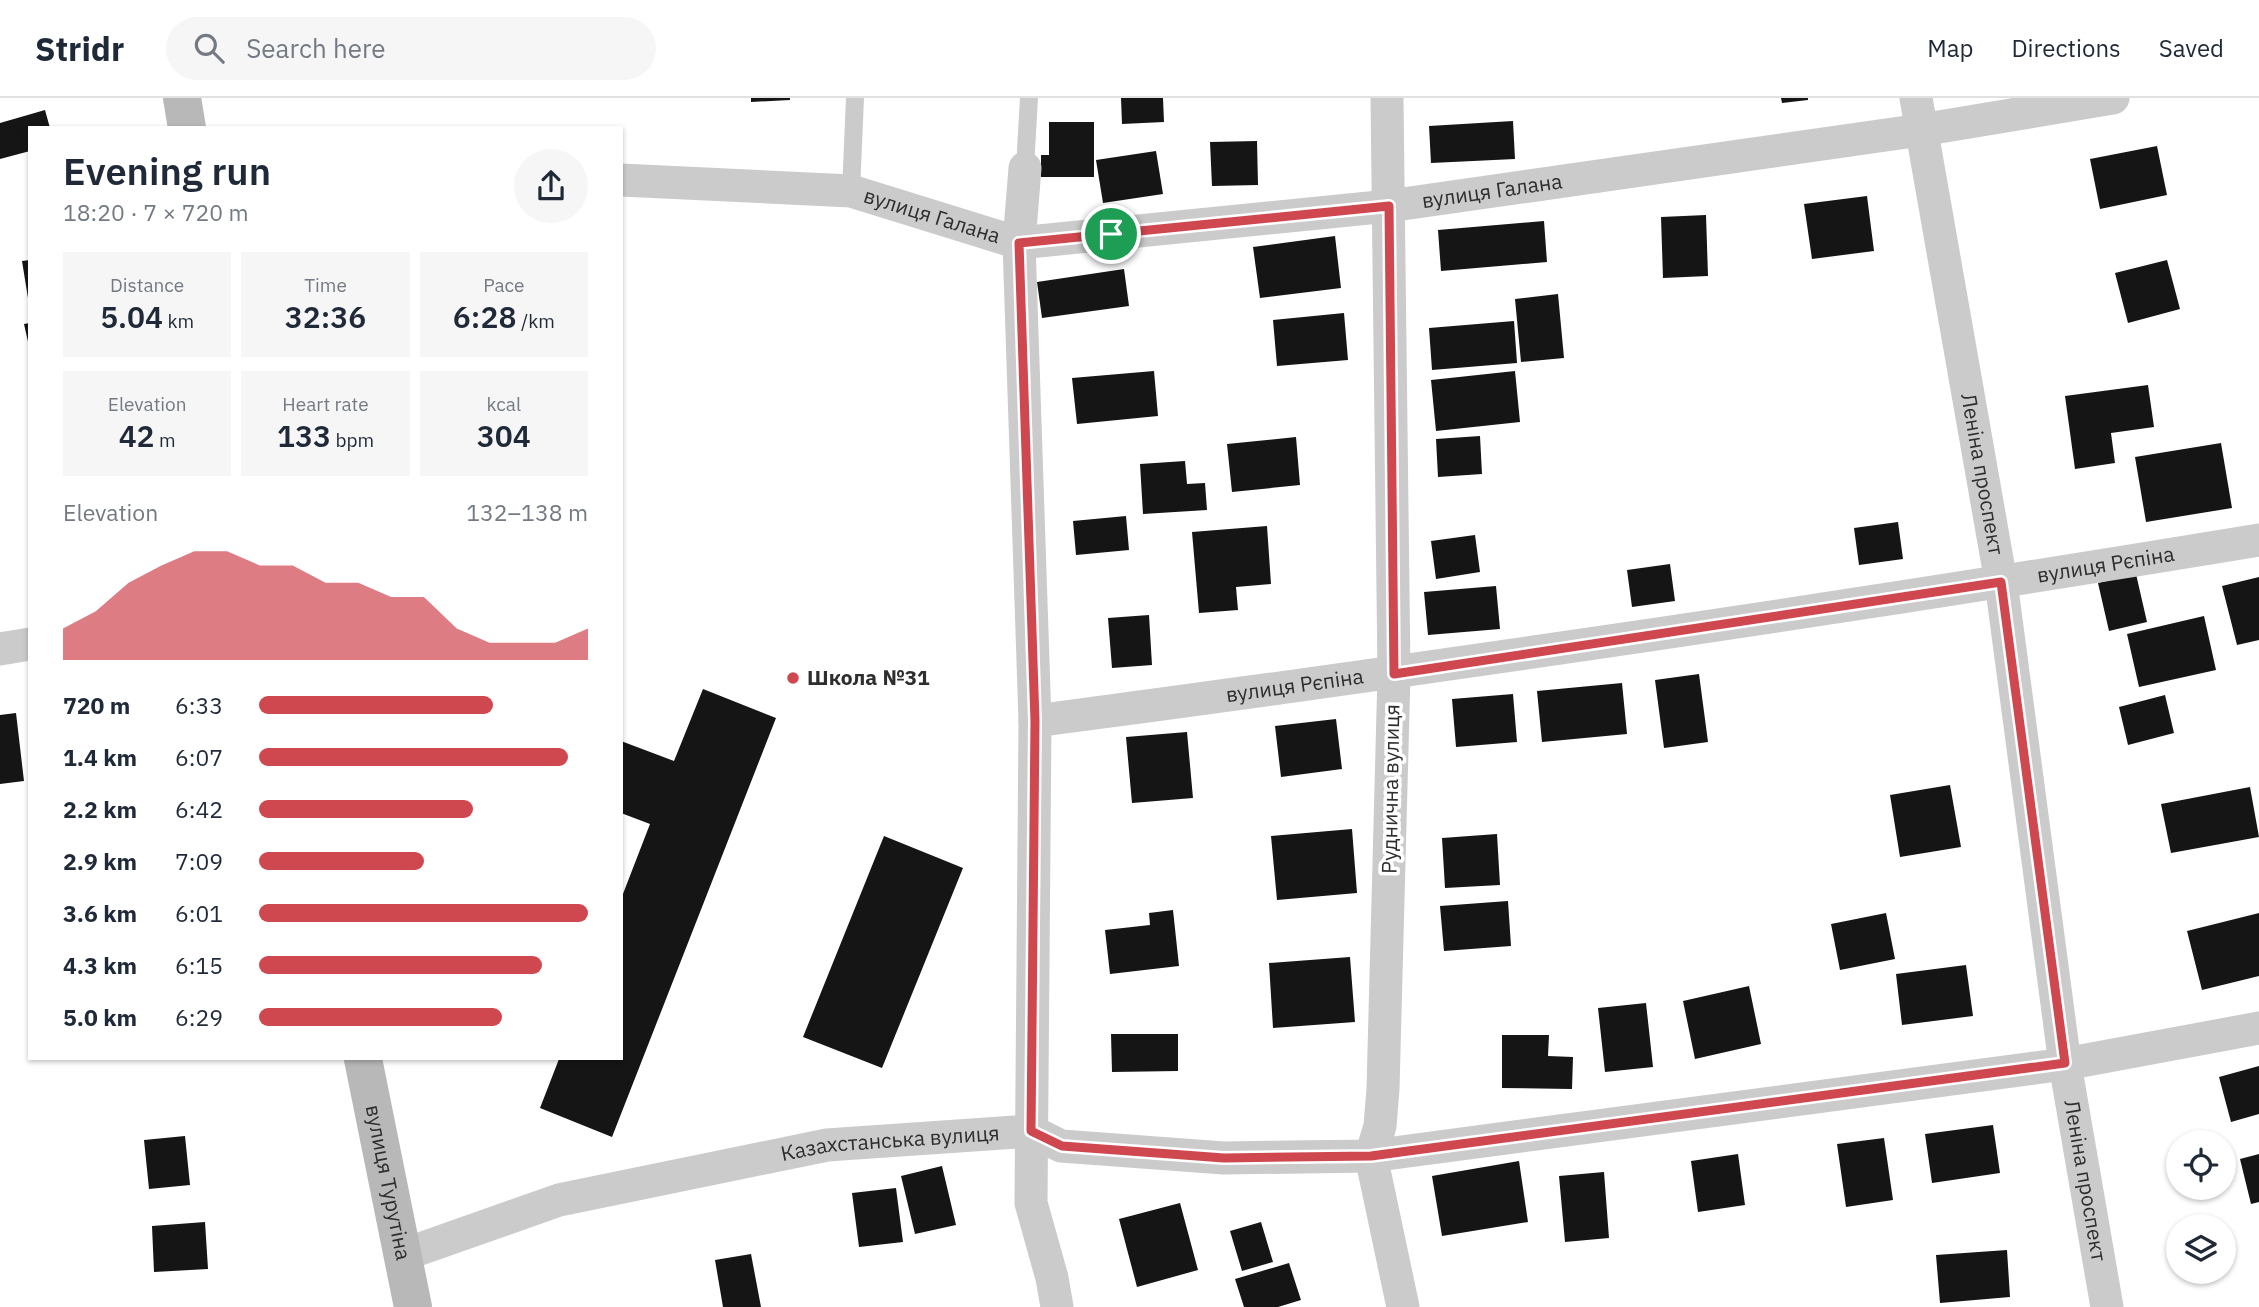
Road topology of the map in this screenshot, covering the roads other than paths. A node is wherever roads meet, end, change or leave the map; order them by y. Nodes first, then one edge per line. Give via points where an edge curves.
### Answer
1 (182, 98) edge
2 (855, 98) edge
3 (1029, 98) edge
4 (1387, 98) edge
5 (2113, 98) edge
6 (1919, 114) edge
7 (187, 126) edge
8 (1025, 169) joint
9 (623, 180) edge
10 (851, 191) junction
11 (1389, 206) junction
12 (1019, 243) junction
13 (2259, 540) edge
14 (2001, 582) junction
15 (28, 644) edge
16 (0, 649) edge
17 (1394, 674) junction
18 (1035, 721) junction
19 (2259, 1028) edge
20 (363, 1060) edge
21 (2065, 1063) junction
22 (1031, 1131) junction
23 (1371, 1156) junction
24 (403, 1255) junction
25 (413, 1307) edge
26 (1057, 1307) edge
27 (1403, 1307) edge
28 (2108, 1307) edge

1 - 7 street
2 - 10 lane
3 - 8 lane
4 - 11 street, Руднична вулиця
5 - 6 street, вулиця Галана
6 - 11 street, вулиця Галана
6 - 14 street, Леніна проспект
8 - 12 street
9 - 10 street, вулиця Галана
10 - 12 street, вулиця Галана
11 - 12 street, вулиця Галана
11 - 17 street, Руднична вулиця
12 - 18 street
13 - 14 street, вулиця Рєпіна
14 - 17 street, вулиця Рєпіна
14 - 21 street, Леніна проспект
15 - 16 street
17 - 18 street, вулиця Рєпіна
17 - 23 street, Руднична вулиця via 1383,1089 1380,1126
18 - 22 street
19 - 21 street, Казахстанська вулиця
20 - 24 street, вулиця Турутіна
21 - 23 street, Казахстанська вулиця
21 - 28 street, Леніна проспект
22 - 23 street, Казахстанська вулиця via 1062,1146 1224,1158
22 - 24 street, Казахстанська вулиця via 827,1145 559,1200
22 - 26 street via 1031,1203
23 - 27 street, Руднична вулиця
24 - 25 street, вулиця Турутіна

